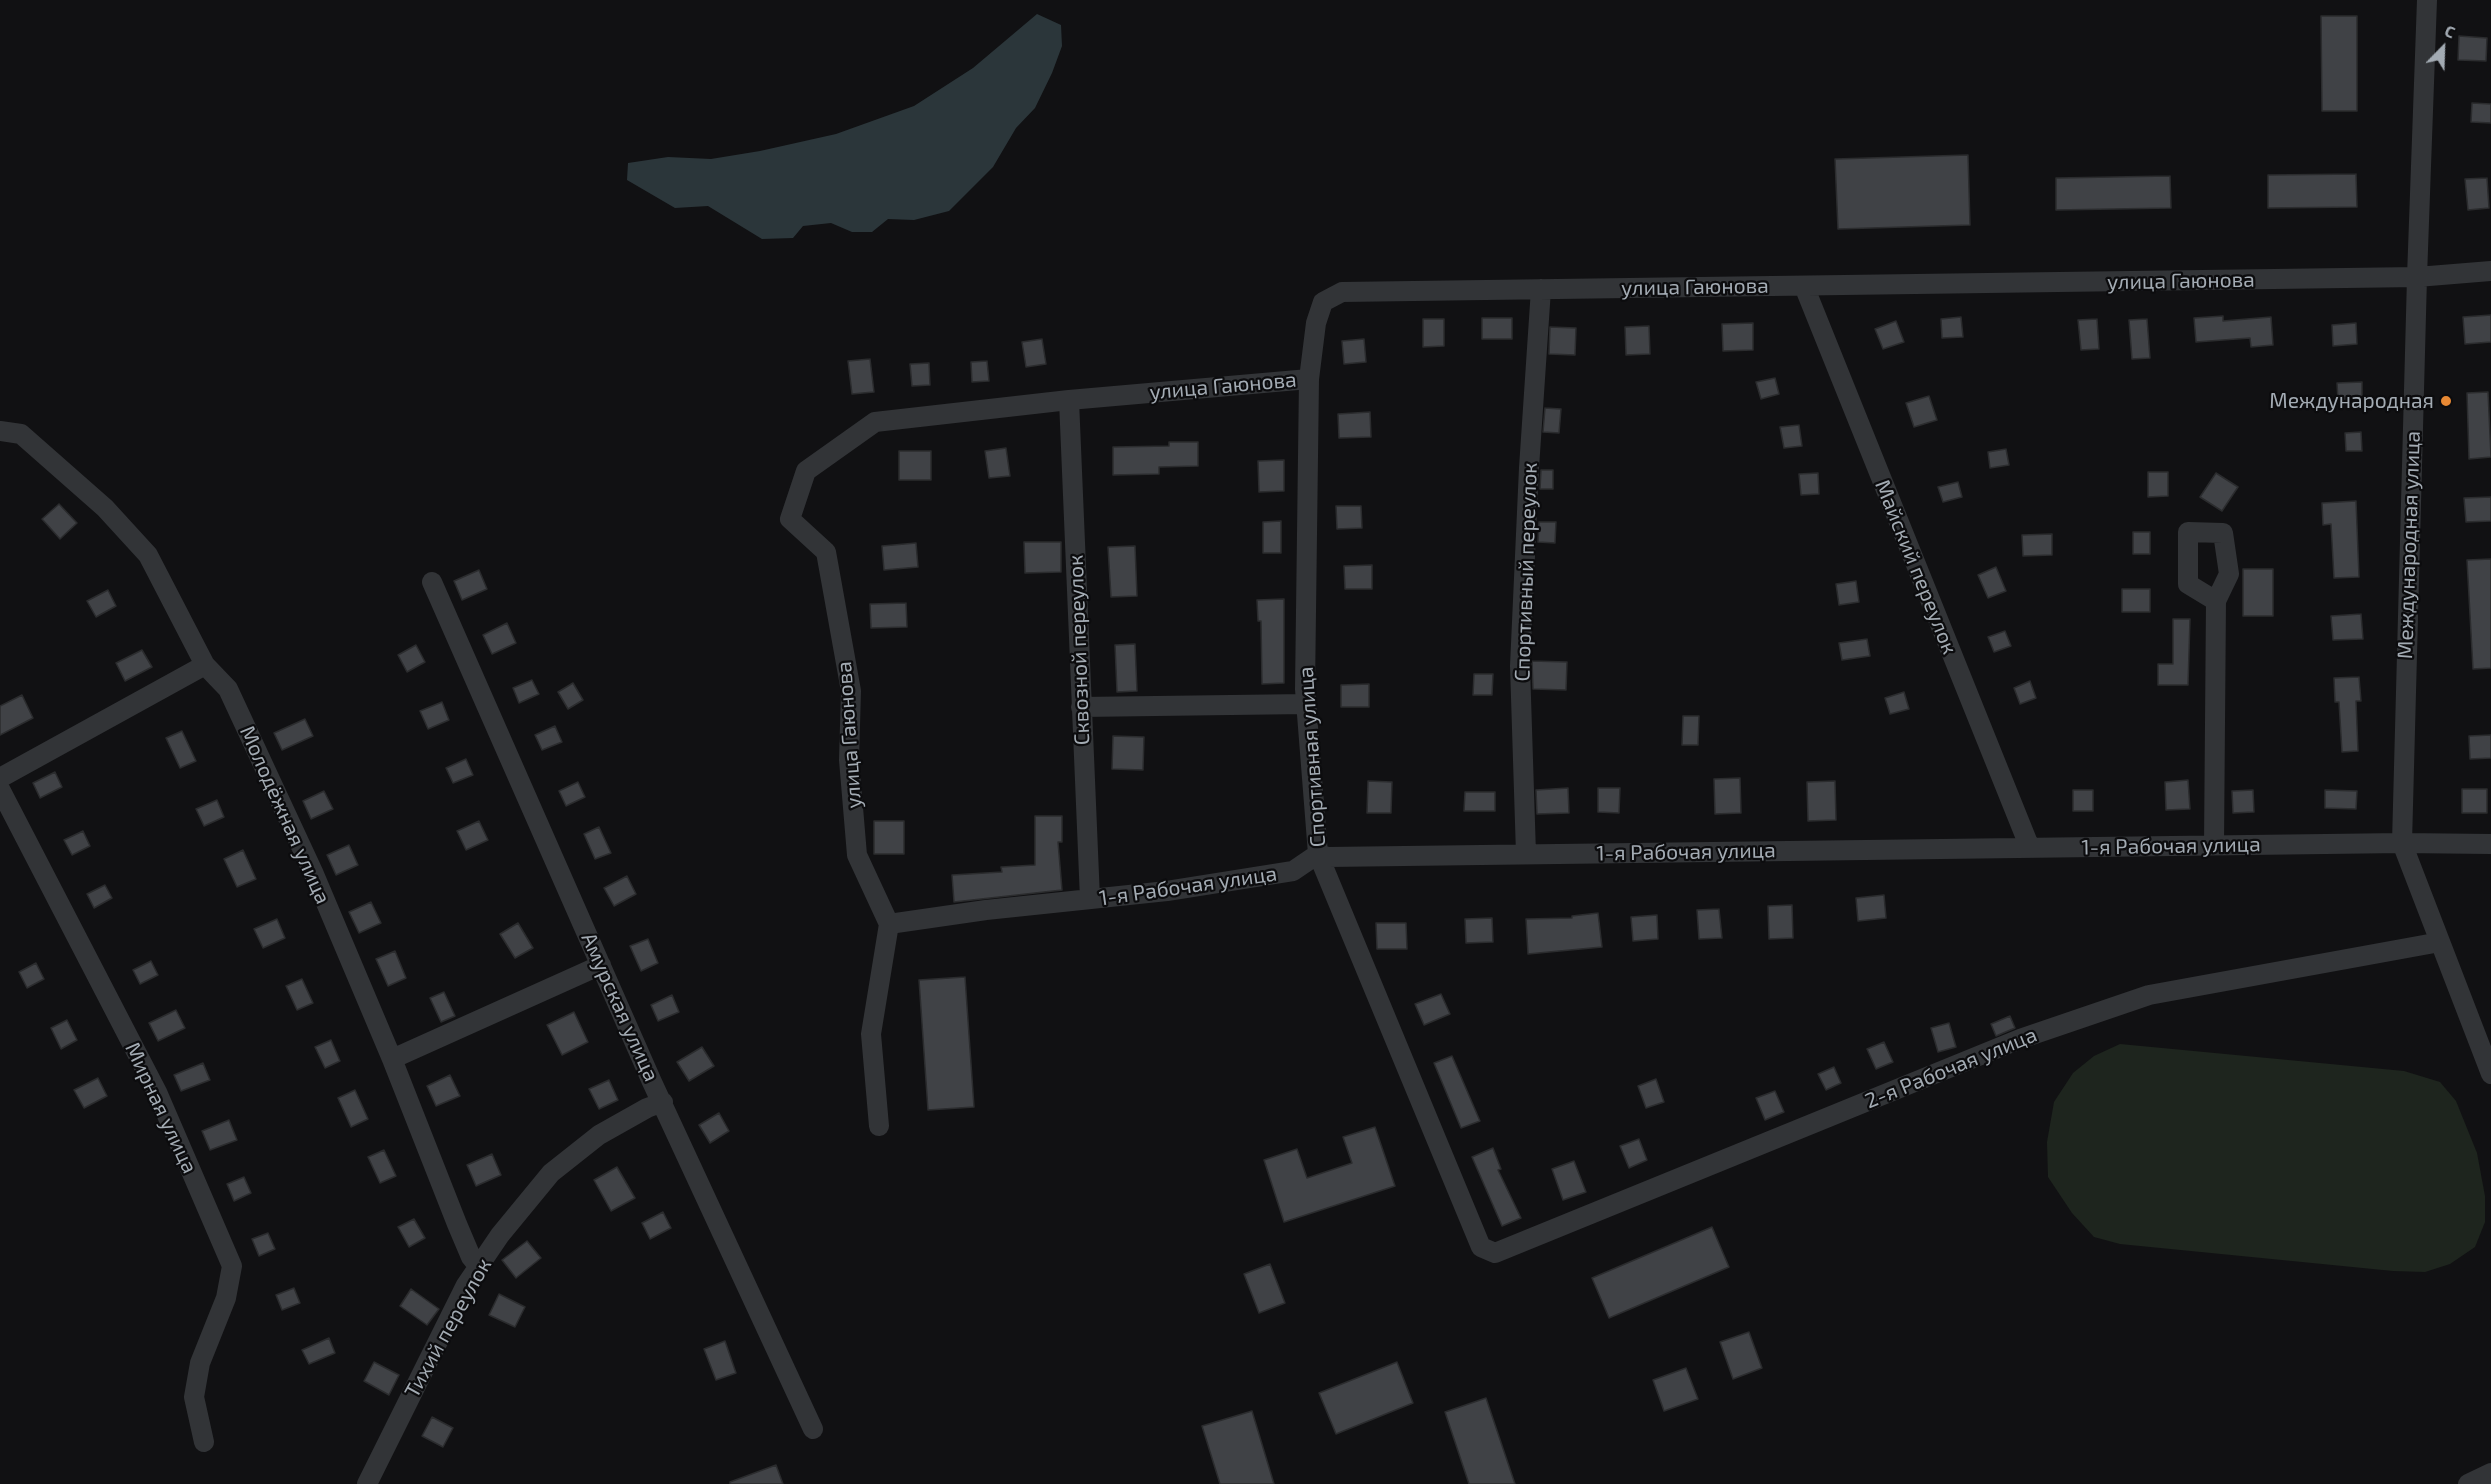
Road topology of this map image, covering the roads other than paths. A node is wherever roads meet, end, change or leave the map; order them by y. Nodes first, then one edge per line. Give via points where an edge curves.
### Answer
1 (2427, 0) edge
2 (2491, 271) edge
3 (2416, 277) junction
4 (1804, 286) junction
5 (1541, 289) junction
6 (1309, 379) junction
7 (1069, 400) junction
8 (0, 431) edge
9 (432, 582) dead end
10 (2216, 601) dead end
11 (205, 665) junction
12 (1306, 704) junction
13 (1081, 707) junction
14 (0, 778) edge
15 (0, 789) edge
16 (2402, 843) junction
17 (2491, 844) edge
18 (2214, 845) junction
19 (2030, 848) junction
20 (1526, 854) junction
21 (1318, 855) junction
22 (1090, 899) junction
23 (889, 924) junction
24 (2440, 942) junction
25 (601, 965) junction
26 (392, 1059) junction
27 (2491, 1074) edge
28 (663, 1102) junction
29 (879, 1126) dead end
30 (1481, 1247) joint
31 (479, 1267) junction
32 (813, 1429) dead end
33 (204, 1442) dead end
34 (2491, 1473) edge
35 (367, 1484) edge
36 (2468, 1484) edge

1 - 3 street, Международная улица
2 - 3 street, улица Гаюнова
3 - 4 street, улица Гаюнова
3 - 16 street, Международная улица
4 - 5 street, улица Гаюнова
4 - 19 street, Майский переулок
5 - 6 street, улица Гаюнова via 1342,292 1323,302 1316,323
5 - 20 street, Спортивный переулок via 1520,666
6 - 7 street, улица Гаюнова
6 - 12 street, Спортивная улица
7 - 13 street, Сквозной переулок
7 - 23 street, улица Гаюнова via 875,422 806,471 802,480 790,519 826,552 851,691 849,760 857,855
8 - 11 street, Молодёжная улица via 21,434 105,508 148,555
9 - 25 street, Амурская улица
10 - 18 street
11 - 14 street
11 - 26 street, Молодёжная улица via 228,689 313,872
12 - 13 street
12 - 21 street, Спортивная улица
13 - 22 street, Сквозной переулок
15 - 33 street, Мирная улица via 157,1092 232,1266 226,1298 200,1363 194,1397
16 - 17 street, 1-я Рабочая улица
16 - 18 street, 1-я Рабочая улица
16 - 24 street, Международная улица
18 - 19 street, 1-я Рабочая улица
19 - 20 street, 1-я Рабочая улица
20 - 21 street, 1-я Рабочая улица
21 - 22 street, 1-я Рабочая улица via 1293,871
21 - 30 street, Спортивная улица
22 - 23 street, 1-я Рабочая улица
23 - 29 street via 871,1034
24 - 27 street, Международная улица
24 - 30 street, 2-я Рабочая улица via 2149,995 2020,1039 1495,1252
25 - 26 street
25 - 28 street, Амурская улица
26 - 31 street, Молодёжная улица via 457,1224
28 - 31 street, Тихий переулок via 599,1135 551,1173
28 - 32 street, Амурская улица
31 - 35 street, Тихий переулок via 466,1285
34 - 36 street

